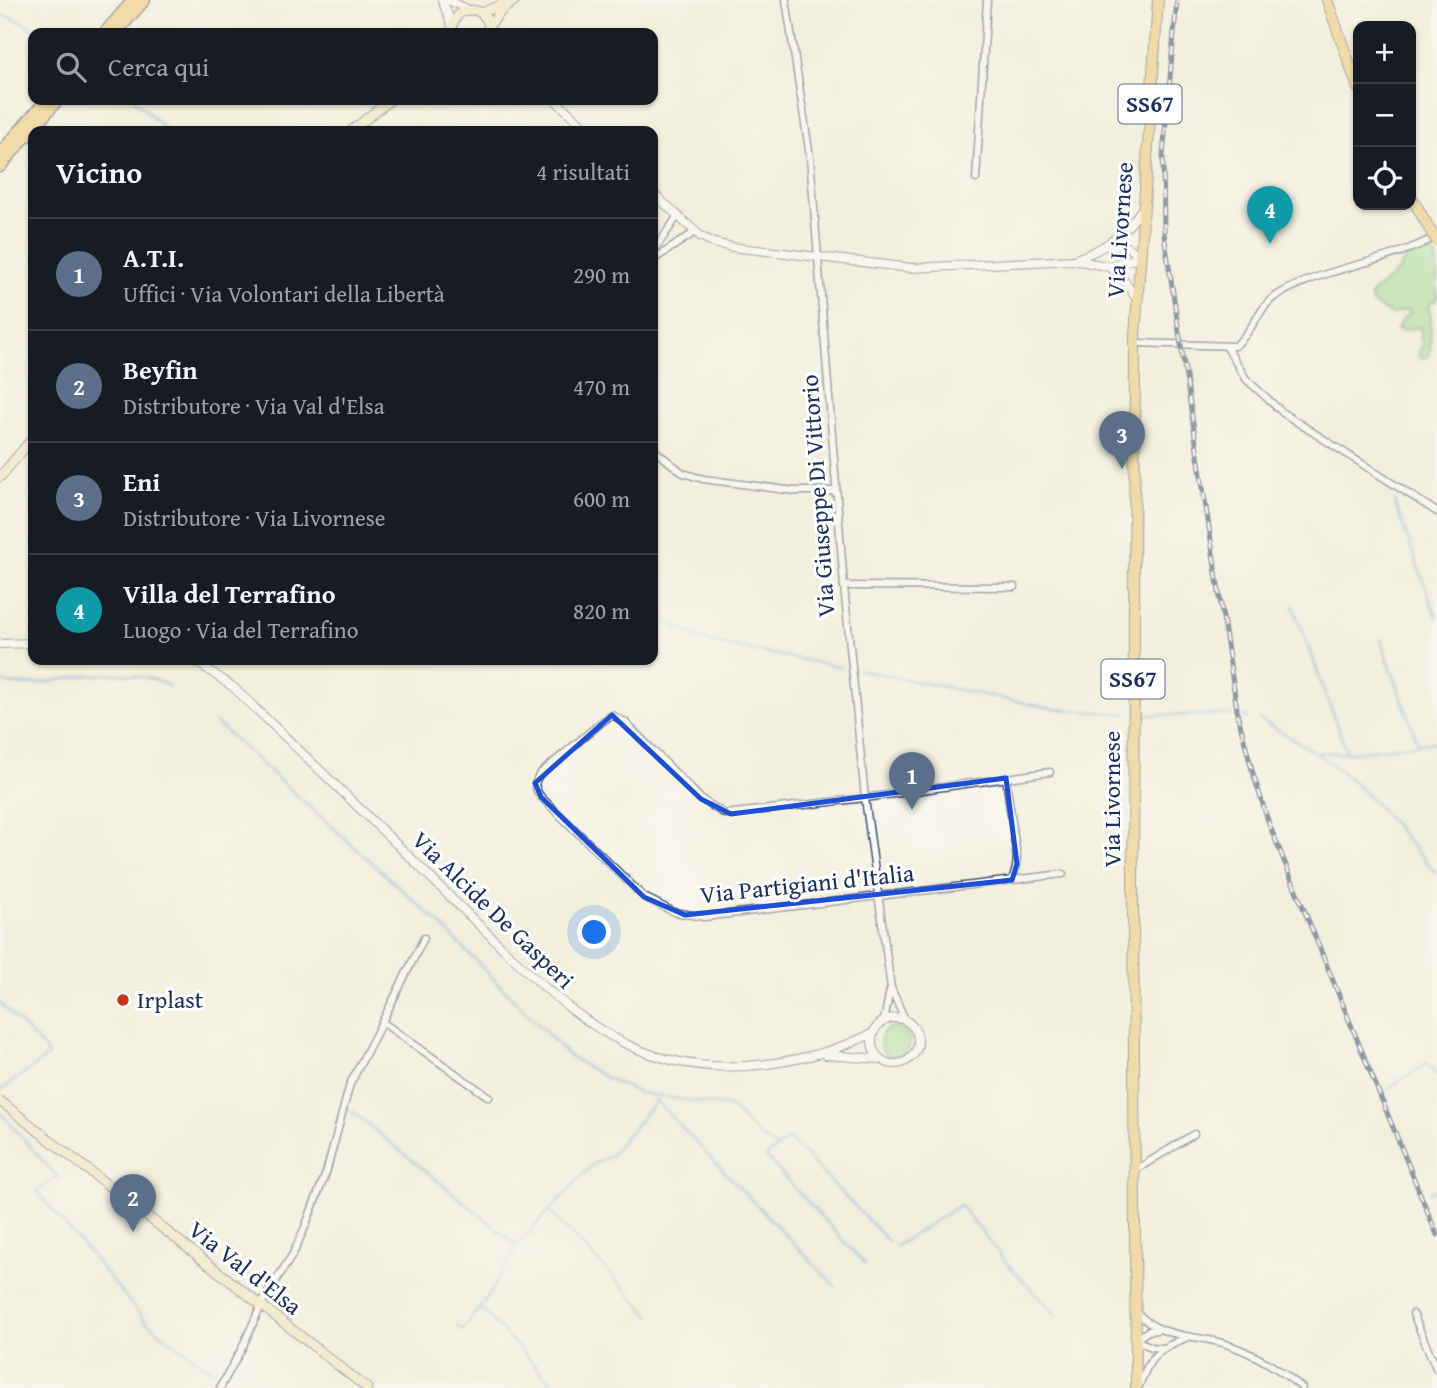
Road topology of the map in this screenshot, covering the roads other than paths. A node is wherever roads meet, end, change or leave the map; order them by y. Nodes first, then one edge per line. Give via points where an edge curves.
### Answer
1 (133, 0) edge
2 (145, 0) edge
3 (445, 0) edge
4 (514, 0) edge
5 (786, 0) edge
6 (987, 0) edge
7 (1158, 0) edge
8 (1327, 0) edge
9 (469, 10) junction
10 (481, 13) junction
11 (108, 28) edge
12 (120, 28) edge
13 (452, 28) edge
14 (453, 28) edge
15 (488, 28) edge
16 (491, 28) edge
17 (1357, 84) edge
18 (42, 105) edge
19 (54, 105) edge
20 (384, 105) edge
21 (561, 105) edge
22 (35, 126) edge
23 (357, 126) edge
24 (584, 126) edge
25 (28, 135) edge
26 (0, 153) edge
27 (0, 167) edge
28 (976, 179) dead end
29 (658, 198) edge
30 (1416, 204) edge
31 (1142, 209) junction
32 (677, 217) junction
33 (695, 232) junction
34 (1437, 236) edge
35 (1437, 243) edge
36 (658, 244) edge
37 (1108, 246) junction
38 (658, 257) edge
39 (820, 257) junction
40 (1139, 258) junction
41 (1073, 260) junction
42 (1107, 266) junction
43 (1136, 298) junction
44 (1135, 342) junction
45 (1226, 346) junction
46 (28, 444) edge
47 (658, 453) edge
48 (0, 477) edge
49 (836, 491) junction
50 (1437, 512) edge
51 (844, 586) junction
52 (1015, 587) dead end
53 (28, 643) edge
54 (0, 644) edge
55 (201, 665) edge
56 (1050, 772) dead end
57 (1006, 779) junction
58 (865, 798) junction
59 (1063, 874) dead end
60 (1012, 880) junction
61 (879, 896) junction
62 (424, 938) dead end
63 (891, 988) junction
64 (884, 1020) junction
65 (905, 1020) junction
66 (382, 1022) junction
67 (873, 1033) junction
68 (820, 1055) junction
69 (879, 1059) junction
70 (489, 1097) dead end
71 (0, 1101) edge
72 (1194, 1134) dead end
73 (1134, 1171) junction
74 (261, 1305) junction
75 (1135, 1310) junction
76 (1413, 1314) dead end
77 (1157, 1330) junction
78 (1188, 1337) junction
79 (1136, 1340) junction
80 (1163, 1348) junction
81 (1437, 1370) edge
82 (220, 1388) edge
83 (367, 1388) edge
84 (1137, 1388) edge
85 (1301, 1388) edge

1 - 11 highway
2 - 12 highway
3 - 9 street
3 - 13 street
4 - 10 main road
4 - 16 main road
5 - 39 street, Via Giuseppe Di Vittorio
6 - 28 street
7 - 31 main road, Via Livornese / SS67
8 - 17 main road
9 - 10 main road
9 - 14 main road via 457,15
10 - 15 main road
18 - 26 highway
19 - 22 highway
20 - 23 main road
21 - 24 street
25 - 27 highway
29 - 32 street
30 - 35 main road, bridge
31 - 37 street
31 - 40 main road, Via Livornese / SS67
32 - 33 street
32 - 36 street
33 - 38 street
33 - 39 street via 720,245
34 - 45 street via 1401,253 1294,286 1267,304 1241,341
37 - 40 street via 1124,245
37 - 41 street
39 - 41 street via 912,268
39 - 49 street, Via Giuseppe Di Vittorio
40 - 42 street
40 - 43 main road, Via Livornese / SS67
41 - 42 street
42 - 43 street via 1120,275
43 - 44 main road, Via Livornese / SS67
44 - 45 street
44 - 73 main road, Via Livornese / SS67
45 - 50 street via 1246,379 1283,413
46 - 48 main road
47 - 49 street via 683,473 703,479 795,491
49 - 51 street, Via Giuseppe Di Vittorio
51 - 52 street
51 - 58 street, Via Giuseppe Di Vittorio
53 - 54 street
55 - 68 street, Via Alcide De Gasperi via 233,687 537,981 602,1033 638,1050 696,1066 750,1066
56 - 57 street
57 - 58 street
57 - 60 street via 1017,857
58 - 61 street, Via Giuseppe Di Vittorio
58 - 61 street, Via Partigiani d'Italia via 725,814 701,799 612,715 541,773 535,783 541,797 653,903 674,912 704,917
59 - 60 street, Via Partigiani d'Italia
60 - 61 street, Via Partigiani d'Italia
61 - 63 street, Via Giuseppe Di Vittorio
62 - 66 street
63 - 64 street, Via Giuseppe Di Vittorio
63 - 65 street, Via Giuseppe Di Vittorio
64 - 65 street
64 - 67 street
65 - 69 street via 918,1036 913,1057 894,1065
66 - 70 street
66 - 74 street via 350,1084 326,1173 305,1227
67 - 68 street, Via Alcide De Gasperi
67 - 69 street via 872,1045
68 - 69 street, Via Alcide De Gasperi
71 - 74 main road, Via Val d'Elsa
72 - 73 street
73 - 75 main road, Via Livornese / SS67
74 - 82 street
74 - 83 main road, Via Val d'Elsa
75 - 77 street
75 - 79 main road, Via Livornese / SS67
76 - 81 street
77 - 78 street
77 - 79 street
78 - 80 street
78 - 85 street via 1235,1347
79 - 80 street
79 - 84 main road, Via Livornese / SS67
80 - 84 street via 1152,1358

